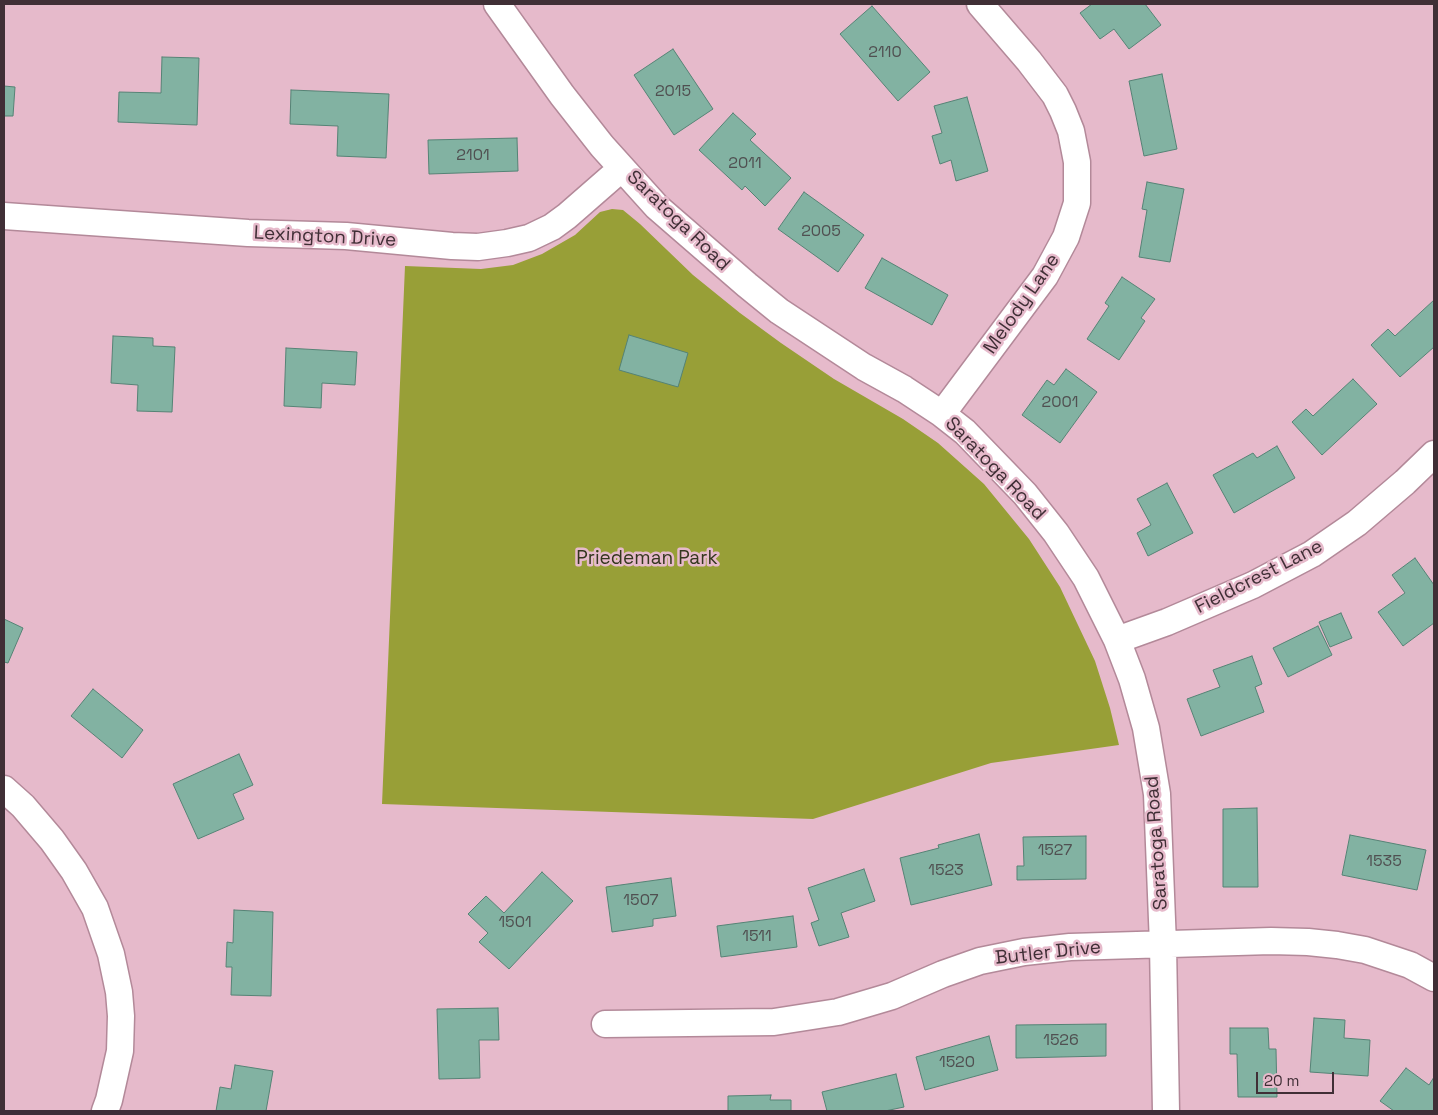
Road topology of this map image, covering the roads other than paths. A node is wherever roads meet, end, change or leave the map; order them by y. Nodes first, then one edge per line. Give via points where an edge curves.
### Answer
1 (497, 4) edge
2 (980, 4) edge
3 (622, 168) junction
4 (4, 216) edge
5 (942, 414) junction
6 (1434, 454) edge
7 (1117, 640) junction
8 (4, 789) edge
9 (1163, 944) junction
10 (1434, 978) edge
11 (605, 1024) dead end
12 (105, 1111) edge
13 (1166, 1111) edge

1 - 3 street, Saratoga Road via 562,95
2 - 5 street, Melody Lane via 1029,61 1063,110 1077,162 1077,203 1066,237 1045,276
3 - 4 street, Lexington Drive via 552,227 529,238 478,247
3 - 5 street, Saratoga Road via 657,206 780,311
5 - 7 street, Saratoga Road via 1025,494 1056,533 1086,578
6 - 7 street, Fieldcrest Lane via 1357,523 1312,554 1253,585
7 - 9 street, Saratoga Road via 1146,728 1157,794
8 - 12 street via 23,806 74,871 95,908 111,954 119,992 120,1051
9 - 10 street, Butler Drive via 1271,941 1337,945 1365,950 1410,965
9 - 11 street, Butler Drive via 1024,952 980,961 892,996 838,1012 774,1022
9 - 13 street, Saratoga Road

